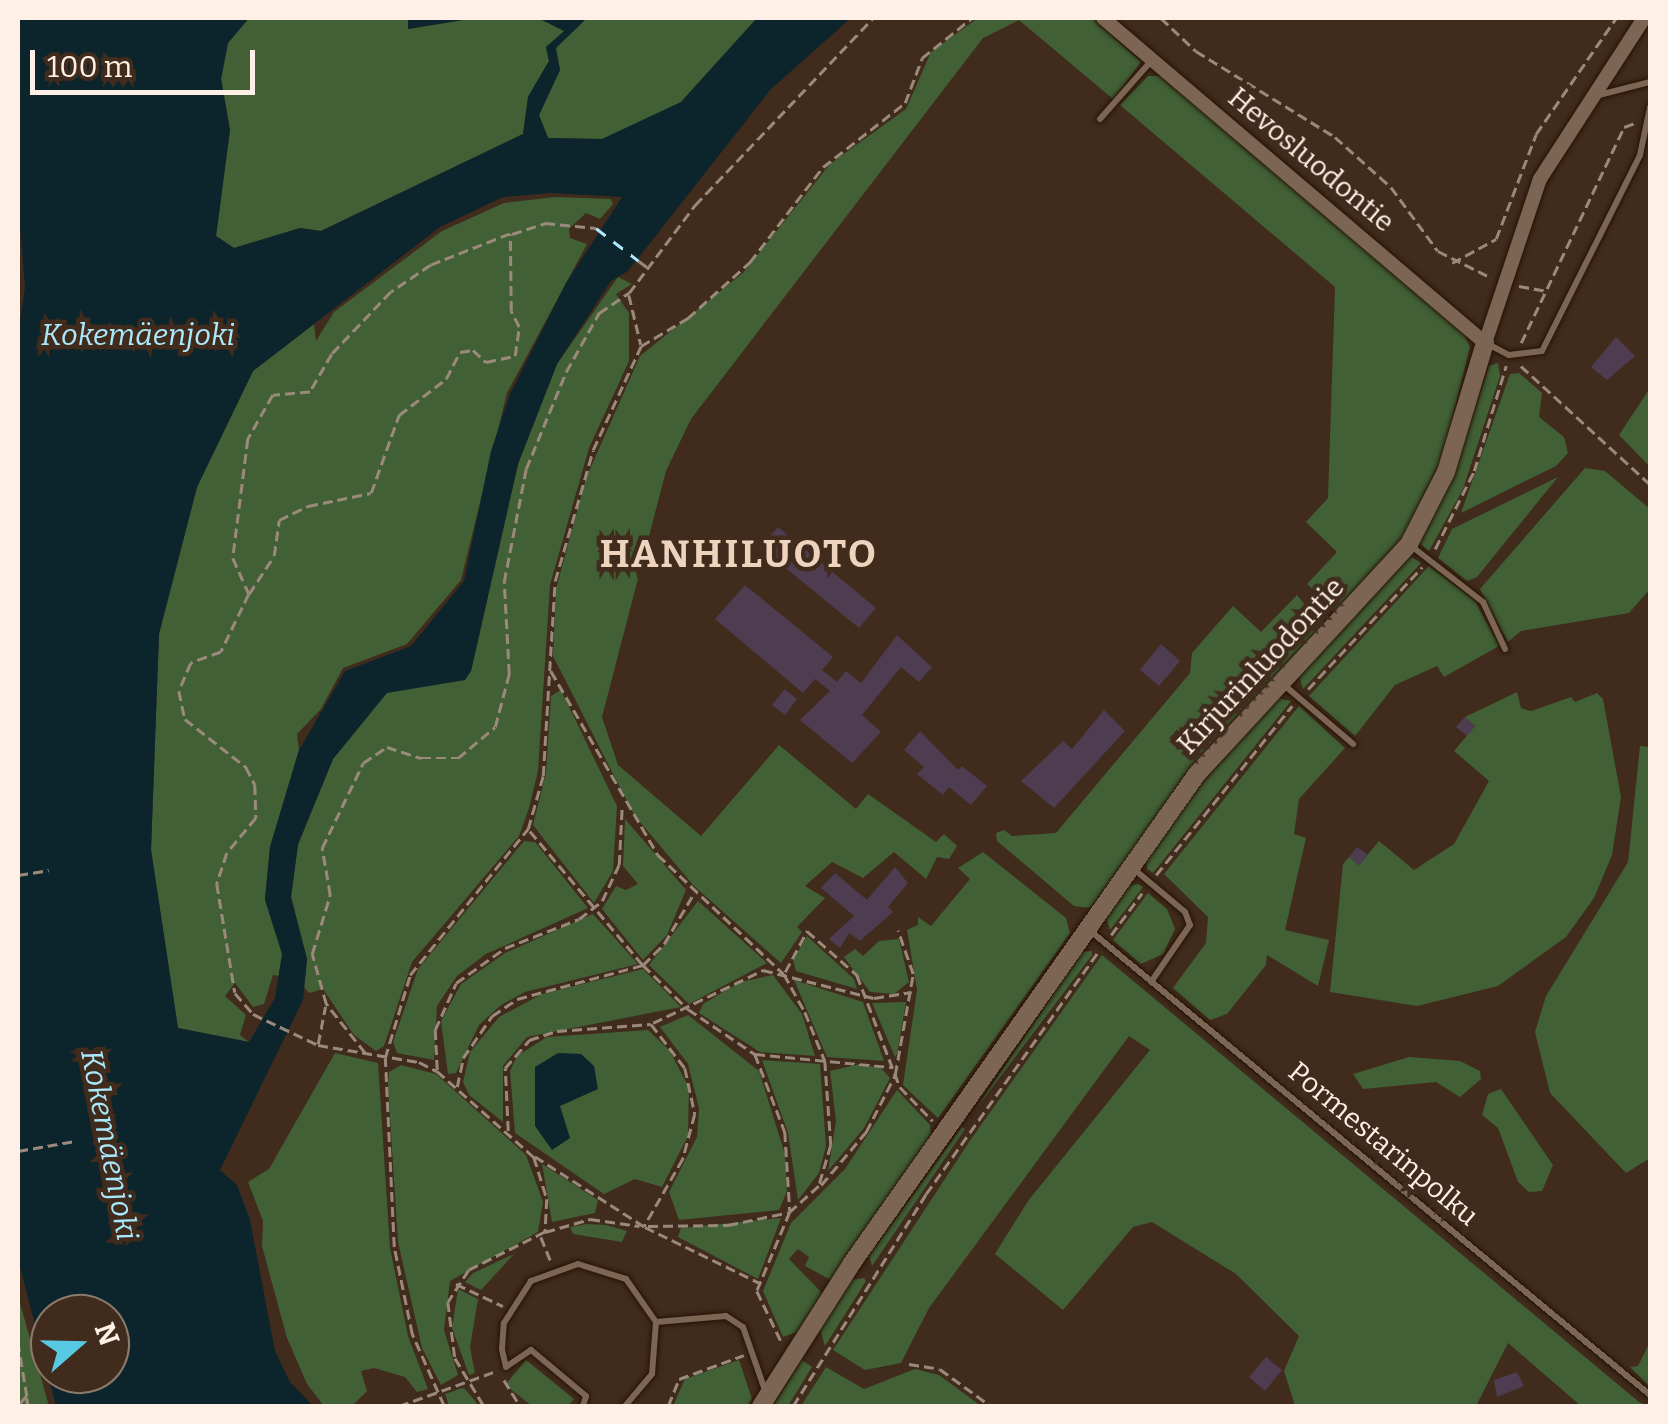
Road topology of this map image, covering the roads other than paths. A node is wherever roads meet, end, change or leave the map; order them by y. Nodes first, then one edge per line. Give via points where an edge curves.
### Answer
1 (1103, 18) edge
2 (1644, 18) edge
3 (1153, 60) junction
4 (1650, 82) edge
5 (1592, 96) junction
6 (1650, 107) edge
7 (1648, 118) edge
8 (1100, 119) dead end
9 (1485, 343) junction
10 (1409, 544) junction
11 (1505, 649) dead end
12 (1280, 681) junction
13 (1354, 744) dead end
14 (1130, 866) junction
15 (1087, 928) junction
16 (1151, 982) junction
17 (656, 1322) junction
18 (1650, 1395) edge
19 (764, 1401) edge
20 (583, 1406) edge
21 (625, 1406) edge

1 - 3 street, Hevosluodontie
2 - 5 street, Kirjurinluodontie
3 - 8 lane
3 - 9 street, Hevosluodontie
4 - 5 lane
5 - 9 street, Kirjurinluodontie via 1540,180
6 - 7 lane
7 - 9 lane via 1640,154 1542,351 1509,355
9 - 10 street, Kirjurinluodontie via 1446,472
10 - 11 lane via 1483,602
10 - 12 street, Kirjurinluodontie
12 - 13 lane
12 - 14 street, Kirjurinluodontie via 1219,746
14 - 15 street, Kirjurinluodontie
14 - 16 lane via 1184,912 1190,926
15 - 16 lane, Pormestarinpolku
15 - 19 street, Kirjurinluodontie
16 - 18 lane, Pormestarinpolku
17 - 19 lane via 726,1316 742,1328
17 - 20 lane via 626,1279 604,1267 553,1268 531,1281 510,1309 502,1349 506,1368 530,1350 586,1396
17 - 21 lane via 652,1374

